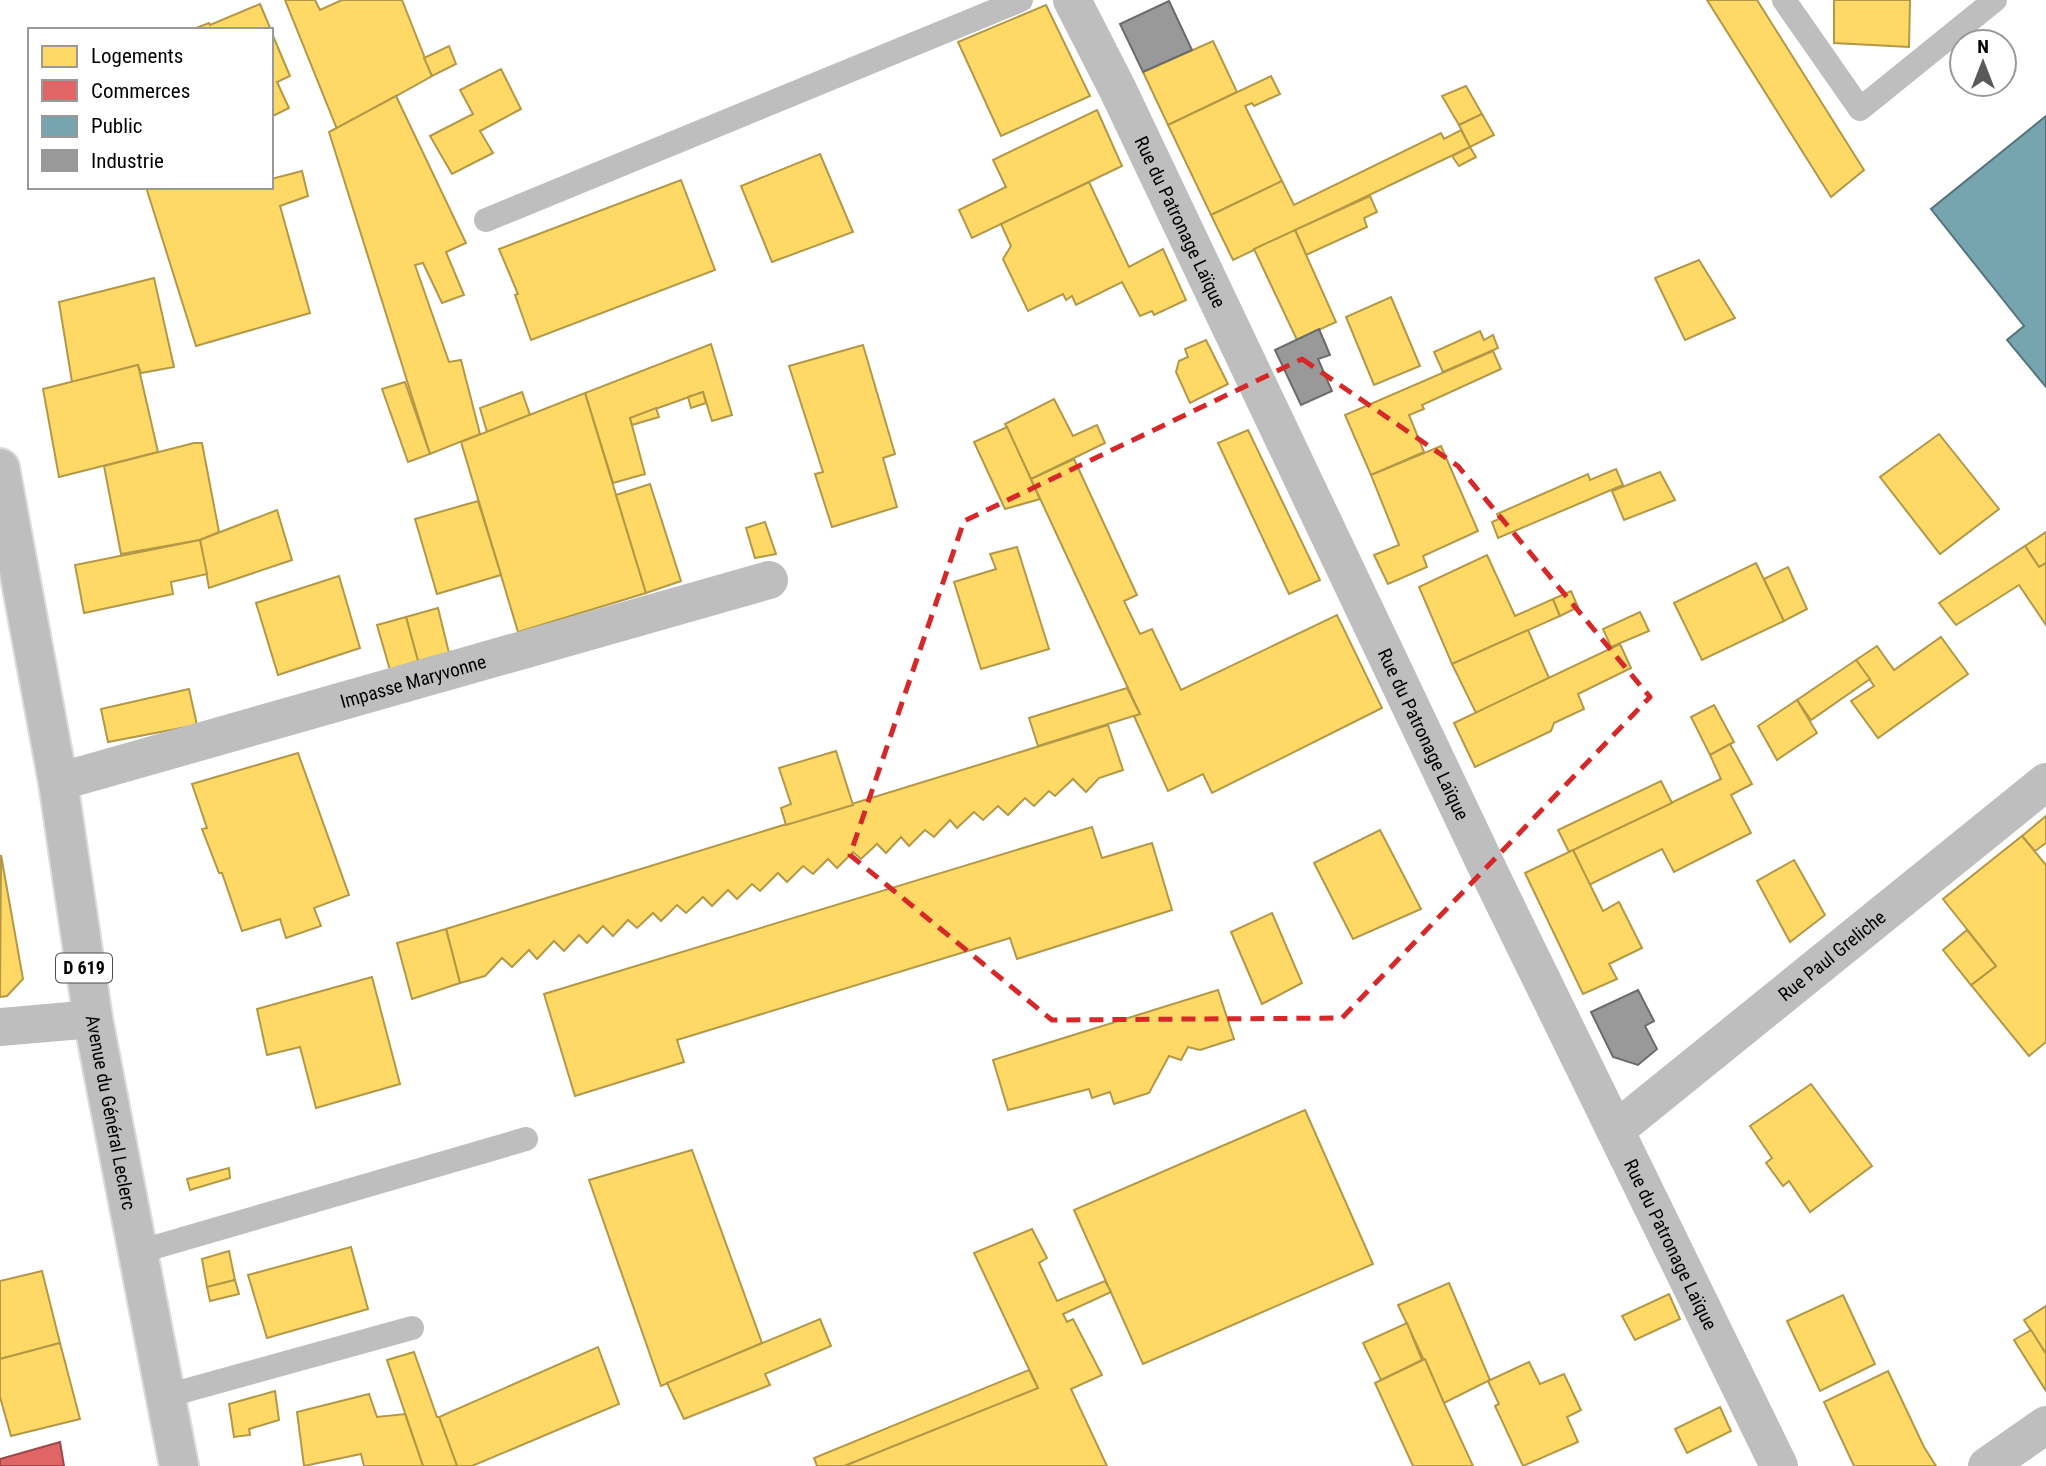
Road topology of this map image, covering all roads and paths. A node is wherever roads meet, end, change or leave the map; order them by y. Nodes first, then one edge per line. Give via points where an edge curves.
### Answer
1 (1021, 0) edge
2 (1072, 0) edge
3 (1784, 0) edge
4 (1995, 0) edge
5 (486, 220) dead end
6 (0, 468) edge
7 (769, 580) dead end
8 (58, 782) junction
9 (2046, 782) edge
10 (93, 1019) junction
11 (0, 1027) edge
12 (1618, 1129) junction
13 (526, 1139) dead end
14 (138, 1252) junction
15 (412, 1328) dead end
16 (166, 1396) junction
17 (2046, 1425) edge
18 (179, 1466) edge
19 (1779, 1466) edge
20 (1987, 1466) edge

1 - 5 lane
2 - 12 street, Rue du Patronage Laïque via 1493,880
3 - 4 lane via 1860,109
6 - 8 street, Avenue du Général Leclerc / D 619
7 - 8 street, Impasse Maryvonne
8 - 10 street, Avenue du Général Leclerc / D 619
9 - 12 street, Rue Paul Greliche
10 - 11 street
10 - 14 street, Avenue du Général Leclerc / D 619
12 - 19 street, Rue du Patronage Laïque
13 - 14 lane
14 - 16 street, Avenue du Général Leclerc / D 619
15 - 16 lane
16 - 18 street, Avenue du Général Leclerc / D 619
17 - 20 street

